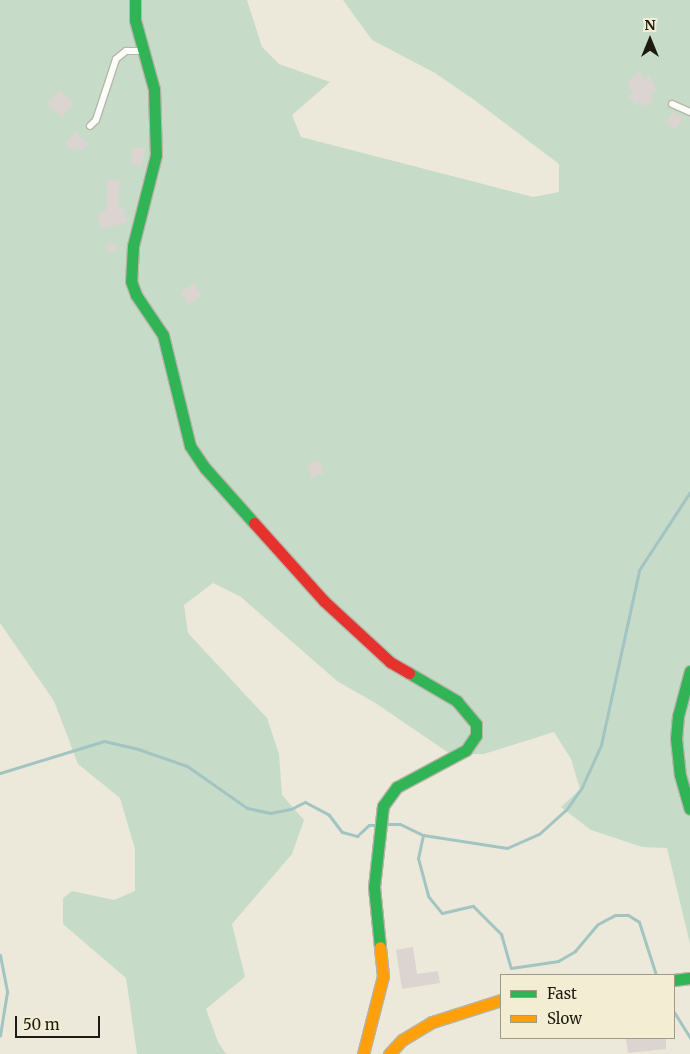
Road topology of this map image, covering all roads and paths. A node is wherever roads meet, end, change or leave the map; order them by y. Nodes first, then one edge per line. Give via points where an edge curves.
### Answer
1 (135, 0) edge
2 (143, 51) junction
3 (672, 104) dead end
4 (690, 112) edge
5 (90, 126) dead end
6 (690, 671) edge
7 (690, 808) edge
8 (690, 978) edge
9 (675, 980) edge
10 (500, 1000) edge
11 (362, 1054) edge
12 (389, 1054) edge

1 - 2 street via 135,20
2 - 5 lane via 126,51 116,59 96,120
2 - 11 street via 154,89 156,155 132,246 131,281 136,295 163,335 190,446 205,468 324,601 390,662 457,701 476,724 476,735 466,750 397,787 383,806 374,887 382,976
3 - 4 lane
6 - 7 street via 678,716 676,738 680,775
8 - 9 street
10 - 12 street via 432,1022 402,1040

